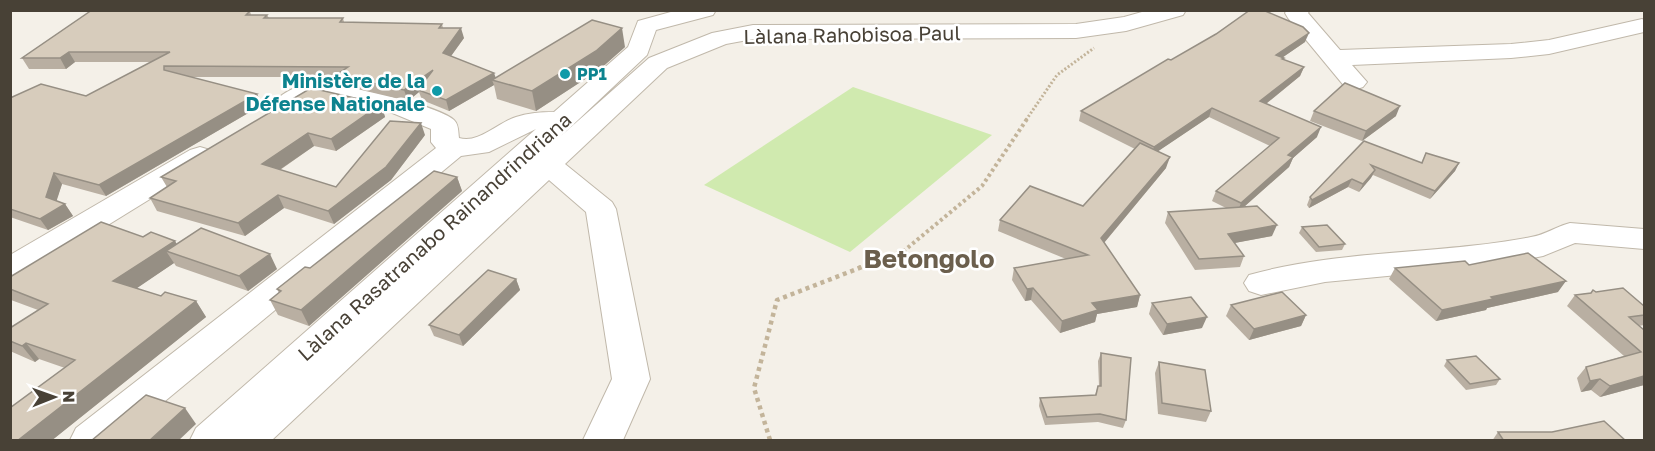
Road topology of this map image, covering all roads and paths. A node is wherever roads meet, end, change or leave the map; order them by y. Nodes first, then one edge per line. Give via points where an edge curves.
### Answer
1 (705, 10) edge
2 (1175, 10) edge
3 (1299, 10) edge
4 (1126, 24) junction
5 (1644, 26) edge
6 (1334, 58) junction
7 (1354, 81) dead end
8 (265, 116) edge
9 (560, 121) junction
10 (225, 141) edge
11 (454, 147) junction
12 (548, 164) junction
13 (1644, 239) edge
14 (10, 270) edge
15 (1261, 283) dead end
16 (90, 441) edge
17 (210, 441) edge
18 (246, 441) edge
19 (603, 441) edge
20 (770, 441) edge

1 - 9 street, Làlana Rasatranabo Rainandrindriana via 639,20 639,50
2 - 4 street, Làlana Rahobisoa Paul
3 - 6 street via 1296,13
4 - 12 street, Làlana Rahobisoa Paul via 1076,31 753,32 720,38 658,63
4 - 20 path via 1057,75 982,186 905,250 777,300 754,388
5 - 6 street via 1511,51
6 - 7 street
8 - 11 street via 317,90 433,117 444,125 445,142
9 - 11 street via 525,122 493,142
9 - 17 street, Làlana Rasatranabo Rainandrindriana
10 - 14 street
11 - 16 street
12 - 18 street, Làlana Rahobisoa Paul
12 - 19 street via 601,208 631,379
13 - 15 street via 1570,233 1543,246 1491,255 1325,271

